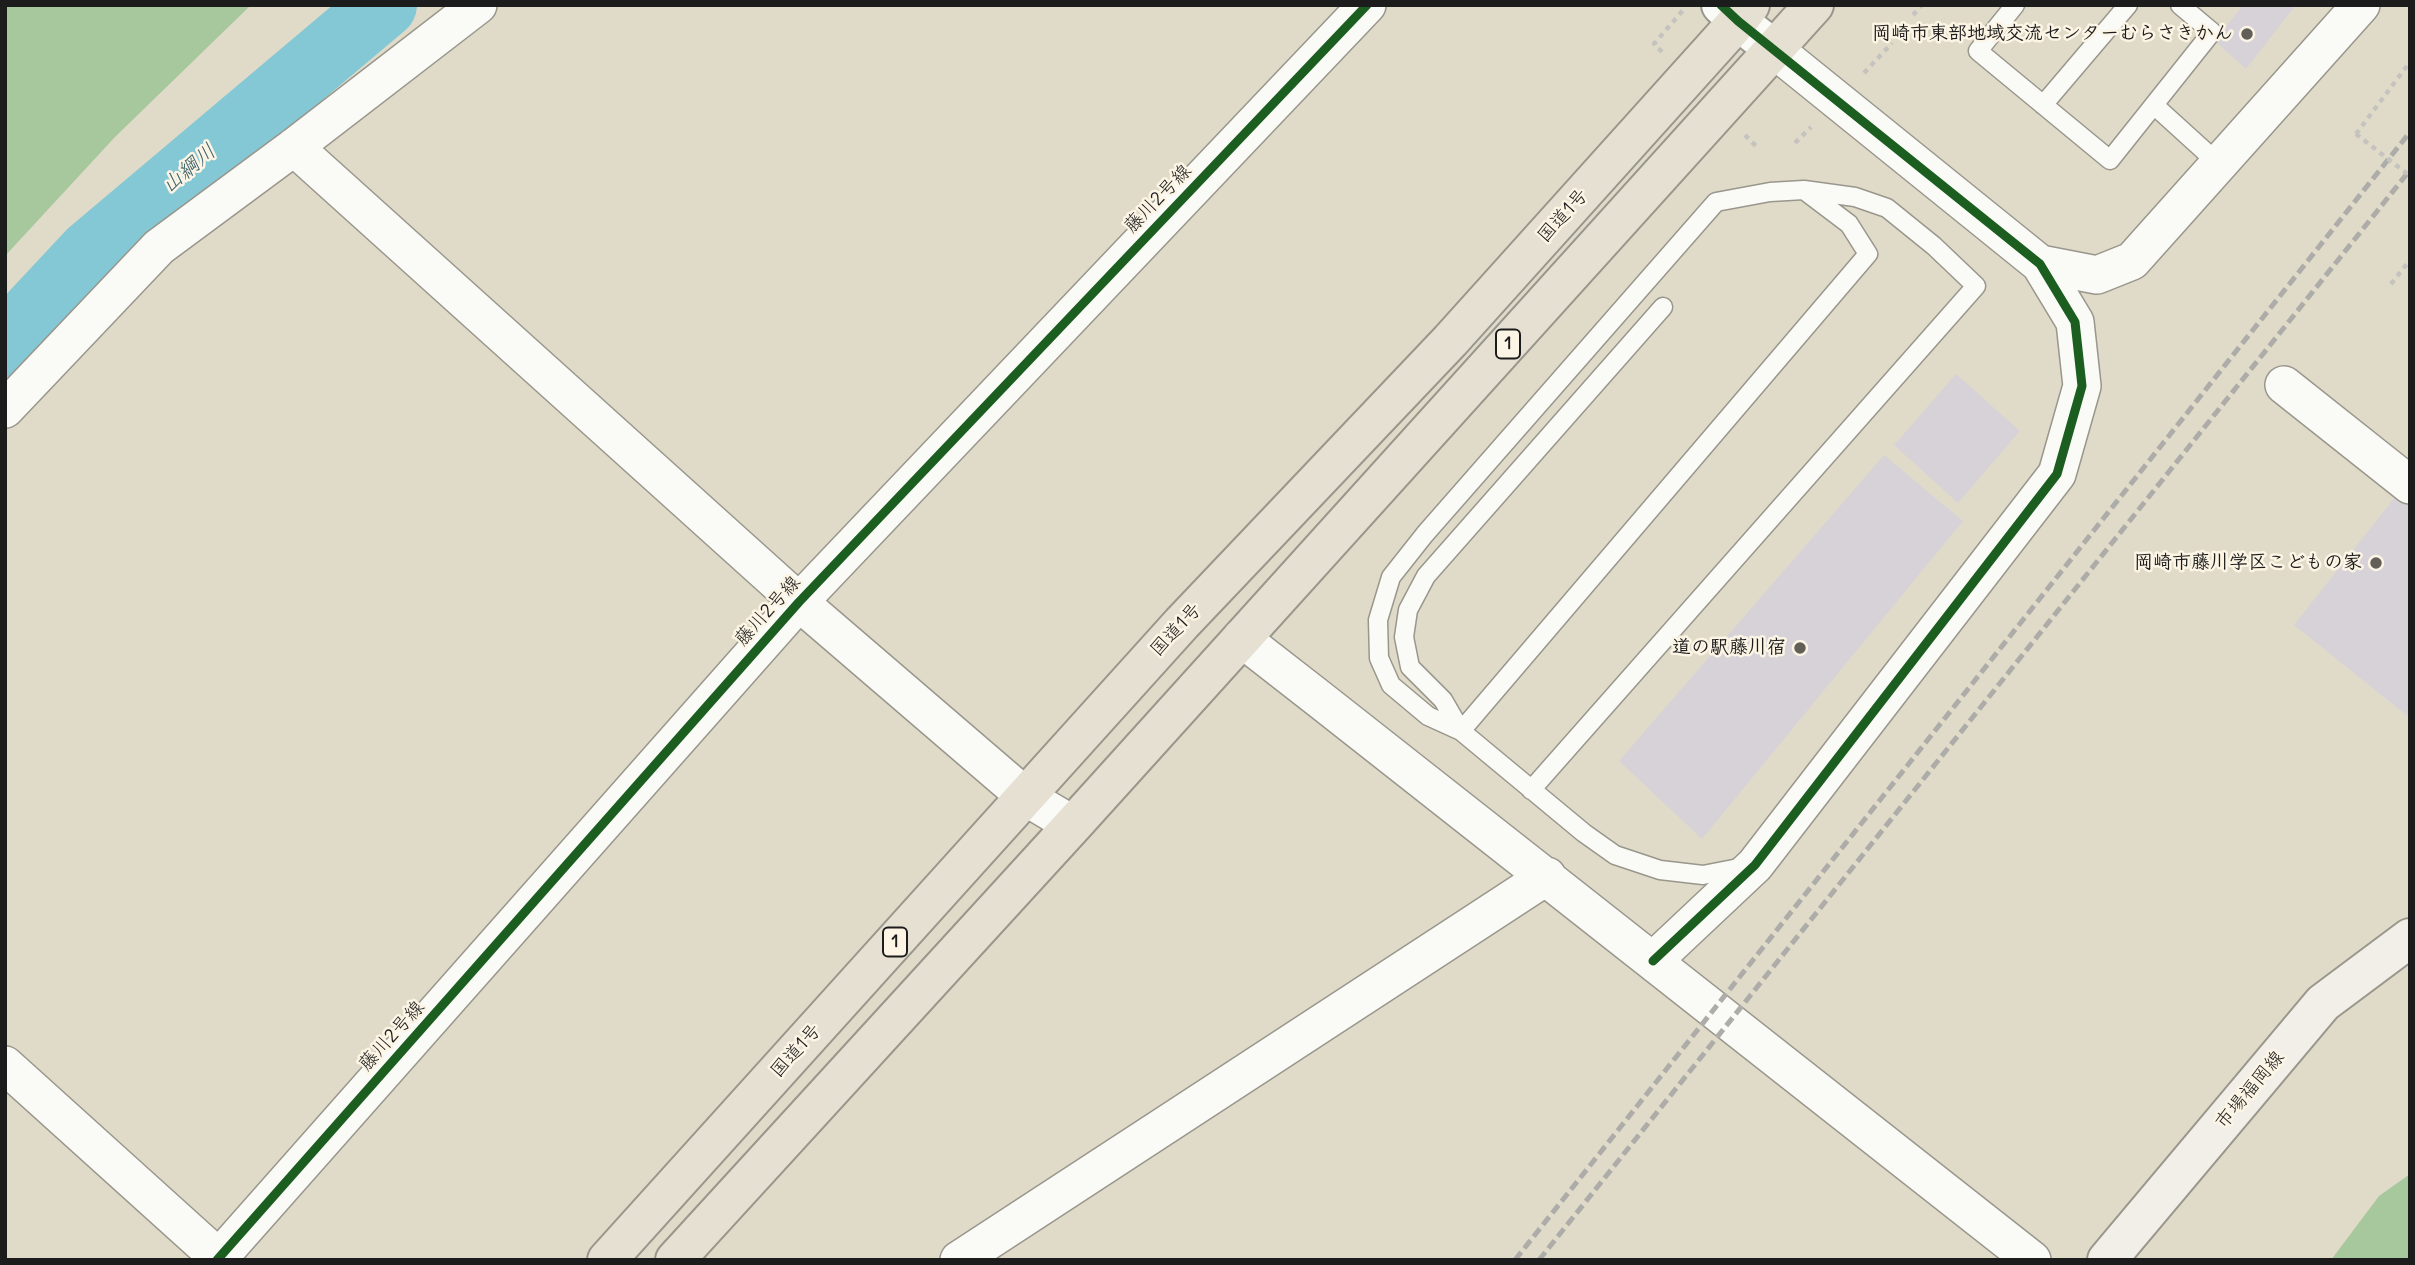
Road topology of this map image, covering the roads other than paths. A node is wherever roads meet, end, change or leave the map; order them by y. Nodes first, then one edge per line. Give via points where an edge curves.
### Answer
1 (478, 5) edge
2 (1367, 5) edge
3 (1814, 5) edge
4 (2015, 5) edge
5 (2128, 5) edge
6 (2180, 5) edge
7 (2361, 5) edge
8 (1736, 11) edge
9 (1776, 50) junction
10 (2043, 105) junction
11 (2155, 106) junction
12 (295, 147) junction
13 (2220, 165) junction
14 (1804, 190) junction
15 (2040, 264) junction
16 (1663, 307) dead end
17 (2284, 385) dead end
18 (5, 409) edge
19 (2410, 485) edge
20 (799, 602) junction
21 (1241, 638) junction
22 (1461, 732) junction
23 (1531, 790) junction
24 (1026, 797) junction
25 (1073, 825) junction
26 (1755, 865) junction
27 (1547, 876) junction
28 (2410, 938) edge
29 (1653, 961) junction
30 (5, 1065) edge
31 (219, 1259) edge
32 (607, 1260) edge
33 (676, 1260) edge
34 (959, 1260) edge
35 (2032, 1260) edge
36 (2108, 1260) edge

1 - 12 street
2 - 20 street, 藤川2号線
3 - 9 highway, 1
4 - 10 lane via 1978,51
5 - 10 lane
6 - 11 lane via 2212,32
7 - 13 street
8 - 9 street
8 - 24 highway, 国道1号 / 1 via 1450,341 1182,623
9 - 15 street
9 - 21 highway, 1
10 - 11 lane via 2110,160
11 - 13 lane
12 - 18 street via 159,247
12 - 20 street
13 - 15 street via 2132,261 2096,275
14 - 22 lane via 1849,224 1868,254
14 - 22 lane via 1716,202 1391,577 1378,620 1380,658 1391,685 1428,716
14 - 23 lane via 1855,197 1887,208 1976,286
15 - 26 street via 2075,322 2082,386 2057,474
16 - 22 lane via 1426,576 1408,610 1404,637 1410,667 1443,700
17 - 19 street
20 - 24 street
20 - 31 street, 藤川2号線
21 - 25 highway, 1
21 - 27 street
22 - 23 lane
23 - 26 lane via 1615,855 1661,870 1703,875
24 - 25 street
24 - 32 highway, 国道1号 / 1
25 - 33 highway, 1
26 - 29 street
27 - 29 street
27 - 34 street
28 - 36 main road, 市場福岡線 via 2323,1003
29 - 35 street
30 - 31 street

